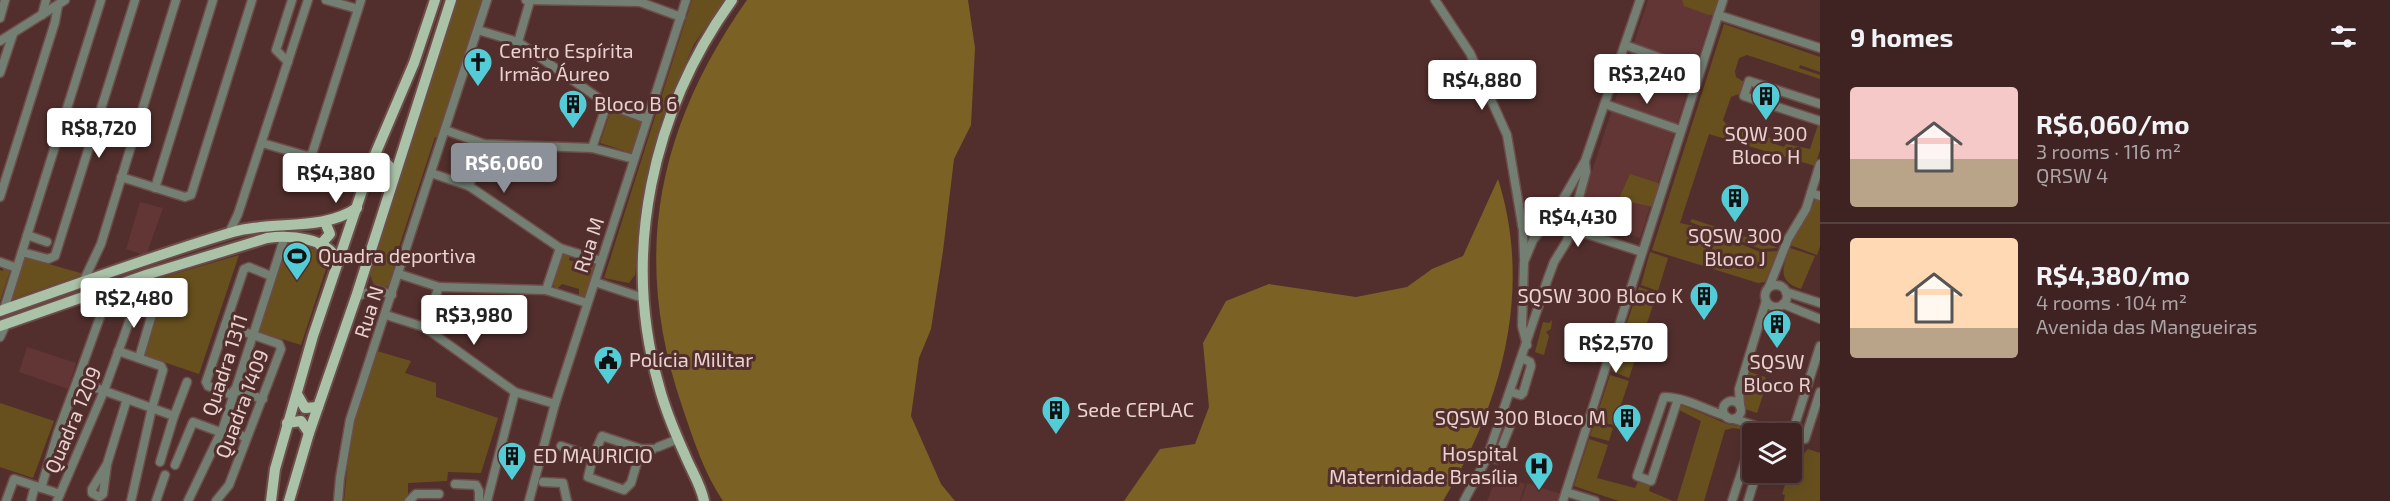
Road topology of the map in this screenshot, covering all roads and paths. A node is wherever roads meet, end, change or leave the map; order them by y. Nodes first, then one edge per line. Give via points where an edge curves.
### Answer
1 (5, 0) edge
2 (46, 0) edge
3 (101, 0) edge
4 (135, 0) edge
5 (176, 0) edge
6 (213, 0) edge
7 (252, 0) edge
8 (292, 0) edge
9 (308, 0) edge
10 (326, 0) edge
11 (361, 0) edge
12 (435, 0) edge
13 (451, 0) edge
14 (488, 0) edge
15 (686, 0) edge
16 (732, 0) edge
17 (1434, 0) edge
18 (1640, 0) edge
19 (1723, 0) edge
20 (528, 1) edge
21 (640, 1) edge
22 (61, 3) edge
23 (358, 9) junction
24 (42, 15) junction
25 (1718, 15) junction
26 (681, 17) junction
27 (0, 18) edge
28 (478, 30) junction
29 (13, 34) junction
30 (0, 41) edge
31 (518, 42) junction
32 (1625, 45) junction
33 (1820, 48) edge
34 (288, 62) junction
35 (1699, 72) junction
36 (0, 73) edge
37 (607, 104) junction
38 (1605, 104) junction
39 (1820, 104) edge
40 (647, 119) junction
41 (1820, 119) edge
42 (445, 130) junction
43 (1680, 130) junction
44 (262, 143) junction
45 (484, 144) junction
46 (592, 147) junction
47 (634, 159) junction
48 (1586, 161) junction
49 (371, 164) junction
50 (1820, 164) edge
51 (431, 173) junction
52 (121, 177) junction
53 (392, 178) junction
54 (469, 186) junction
55 (155, 188) junction
56 (1816, 194) edge
57 (0, 197) edge
58 (357, 208) junction
59 (1555, 213) junction
60 (1548, 221) junction
61 (325, 222) junction
62 (1571, 226) junction
63 (253, 227) junction
64 (1522, 228) junction
65 (234, 232) junction
66 (27, 235) junction
67 (1587, 235) junction
68 (285, 236) junction
69 (254, 240) junction
70 (1533, 240) junction
71 (1567, 241) junction
72 (46, 242) dead end
73 (197, 244) junction
74 (320, 245) junction
75 (560, 248) junction
76 (179, 250) junction
77 (22, 252) junction
78 (1642, 252) junction
79 (201, 259) junction
80 (601, 261) junction
81 (1780, 261) junction
82 (0, 262) edge
83 (1524, 262) junction
84 (338, 263) junction
85 (184, 264) junction
86 (17, 268) junction
87 (363, 272) junction
88 (90, 274) junction
89 (399, 274) junction
90 (146, 275) junction
91 (271, 276) junction
92 (131, 280) junction
93 (595, 282) junction
94 (439, 287) junction
95 (1769, 287) junction
96 (1525, 288) junction
97 (375, 289) junction
98 (546, 290) junction
99 (1785, 291) junction
100 (42, 295) junction
101 (392, 295) junction
102 (138, 296) junction
103 (1542, 296) junction
104 (356, 297) junction
105 (643, 298) junction
106 (1766, 301) junction
107 (587, 303) junction
108 (1820, 303) edge
109 (6, 306) edge
110 (104, 306) dead end
111 (1781, 306) junction
112 (46, 310) junction
113 (386, 315) junction
114 (1820, 319) edge
115 (3, 325) edge
116 (225, 325) junction
117 (424, 327) junction
118 (252, 334) junction
119 (0, 337) edge
120 (1755, 338) junction
121 (1527, 345) junction
122 (1820, 346) edge
123 (118, 351) junction
124 (139, 358) junction
125 (77, 381) junction
126 (187, 382) dead end
127 (1739, 389) junction
128 (104, 391) junction
129 (233, 392) junction
130 (515, 392) junction
131 (1820, 392) edge
132 (297, 394) junction
133 (127, 399) junction
134 (263, 399) junction
135 (1678, 399) junction
136 (555, 404) junction
137 (1726, 404) junction
138 (1701, 406) junction
139 (318, 407) junction
140 (1740, 407) junction
141 (152, 408) junction
142 (174, 416) junction
143 (1730, 418) junction
144 (287, 423) junction
145 (1751, 423) edge
146 (1795, 423) edge
147 (1742, 424) edge
148 (221, 430) junction
149 (309, 433) junction
150 (245, 437) junction
151 (1802, 438) edge
152 (678, 439) junction
153 (561, 446) dead end
154 (641, 449) junction
155 (593, 457) junction
156 (160, 462) dead end
157 (107, 464) dead end
158 (175, 465) dead end
159 (1742, 470) edge
160 (165, 475) dead end
161 (543, 482) dead end
162 (1754, 483) edge
163 (455, 484) dead end
164 (38, 487) junction
165 (439, 494) dead end
166 (58, 497) edge
167 (1564, 497) edge
168 (705, 498) edge
169 (6, 501) edge
170 (31, 501) edge
171 (131, 501) edge
172 (156, 501) edge
173 (188, 501) edge
174 (216, 501) edge
175 (271, 501) edge
176 (289, 501) edge
177 (339, 501) edge
178 (409, 501) edge
179 (479, 501) edge
180 (487, 501) edge
181 (529, 501) edge
182 (567, 501) edge
183 (1464, 501) edge
184 (1595, 501) edge
185 (1732, 501) edge
186 (1748, 501) edge

1 - 27 street
2 - 24 street
3 - 66 street
4 - 77 street via 56,256 48,260
5 - 52 street
6 - 55 street
7 - 55 street via 193,193 185,197
8 - 34 street via 276,50
9 - 34 street
10 - 23 street
11 - 23 street
12 - 49 main road via 414,63
13 - 53 main road
14 - 28 street, Rua N
15 - 26 street, Rua M
16 - 105 main road via 684,80 661,145 643,235
17 - 64 street via 1470,52 1507,135
18 - 32 street
19 - 25 street
20 - 21 street
20 - 31 street
21 - 26 street
22 - 24 street
22 - 57 street
23 - 44 street via 312,154
24 - 29 street
25 - 33 street
25 - 35 street
26 - 40 street, Rua M
28 - 31 street
28 - 42 street, Rua N
29 - 30 street
29 - 36 street
31 - 37 street
32 - 35 street
32 - 38 street
34 - 44 street
35 - 43 street
37 - 40 street
37 - 46 street
38 - 43 street
38 - 48 street
39 - 41 street via 1749,81 1744,96
40 - 47 street, Rua M
42 - 45 street
42 - 51 street, Rua N
43 - 78 street
44 - 65 street
45 - 46 street
45 - 54 street
46 - 47 street
47 - 80 street, Rua M
48 - 59 street
48 - 62 street
49 - 53 main road via 384,161
49 - 58 main road
50 - 56 street
51 - 54 street
51 - 89 street, Rua N
52 - 55 street
52 - 88 street
53 - 87 main road
54 - 75 street
56 - 81 street
58 - 61 main road
58 - 84 main road
59 - 60 street
59 - 62 street
60 - 64 street
60 - 70 street
61 - 63 main road
61 - 74 main road via 330,234
62 - 67 street
62 - 71 street
63 - 65 main road
63 - 69 main road
64 - 70 street
64 - 83 street
65 - 73 main road
66 - 72 street
66 - 77 street
67 - 71 street
67 - 78 street
68 - 69 main road
68 - 74 main road
68 - 91 street, Quadra 1311
69 - 79 main road
70 - 83 street
71 - 103 street via 1554,262
73 - 76 main road
73 - 79 main road
74 - 84 main road via 333,253
75 - 80 street
75 - 98 street
76 - 85 main road
76 - 88 main road
77 - 86 street
78 - 167 street
79 - 85 main road
80 - 93 street, Rua M
81 - 95 street
81 - 99 street
82 - 86 street
83 - 96 street
84 - 132 main road
85 - 90 main road
86 - 109 street
87 - 97 street
87 - 104 main road
88 - 100 main road
89 - 94 street
89 - 101 street, Rua N
90 - 92 main road
90 - 102 street, Quadra 1209
91 - 116 street via 244,268
91 - 118 street, Quadra 1311
92 - 102 street
92 - 112 main road
93 - 105 street
93 - 107 street, Rua M
94 - 98 street
94 - 117 street
95 - 99 street via 1777,285
95 - 106 street
96 - 103 street via 1532,296
96 - 121 street via 1522,326
97 - 101 street
97 - 104 street
98 - 107 street
99 - 108 street
99 - 111 street
100 - 109 main road
100 - 112 main road
101 - 113 street, Rua N
102 - 123 street, Quadra 1209
102 - 124 street via 155,304
103 - 121 street
104 - 139 main road
105 - 152 main road via 651,359
106 - 111 street via 1771,306
106 - 120 street
107 - 136 street, Rua M
110 - 125 street
111 - 114 street
111 - 120 street via 1765,319
112 - 115 main road
113 - 117 street
113 - 177 street, Rua N via 350,420
115 - 119 street
116 - 118 street
116 - 129 street via 206,384
117 - 130 street
118 - 129 street, Quadra 1311
118 - 134 street, Quadra 1409 via 281,346
120 - 127 street
121 - 183 street via 1487,458
122 - 146 street
123 - 124 street, Quadra 1209
123 - 128 street, Quadra 1209
124 - 141 street, Quadra 1209 via 163,369
125 - 128 street
125 - 164 street
126 - 142 street
127 - 137 street
127 - 140 street
128 - 133 street
128 - 166 street, Quadra 1209
129 - 134 street
129 - 148 street, Quadra 1311
130 - 136 street
130 - 180 street
131 - 151 street via 1805,439
132 - 139 main road via 306,408
132 - 144 main road
133 - 141 street
133 - 157 street
134 - 150 street, Quadra 1409
135 - 135 street via 1651,481 1637,476 1664,397
135 - 138 street
136 - 181 street, Rua M
137 - 138 street
137 - 140 street via 1734,401
137 - 143 street via 1723,411
138 - 143 street
139 - 149 main road
140 - 143 street via 1740,415
140 - 145 street
141 - 142 street
141 - 171 street, Quadra 1209
142 - 156 street
143 - 147 street
144 - 149 main road via 301,421
144 - 175 main road via 274,469
148 - 150 street
148 - 158 street via 193,422
148 - 173 street, Quadra 1311
149 - 176 main road
150 - 174 street, Quadra 1409 via 229,485
152 - 154 street
152 - 168 main road
153 - 155 street
154 - 155 street via 602,436
154 - 155 street via 631,483 624,490 588,477
159 - 185 street
160 - 172 street
161 - 182 street via 563,483
162 - 186 street
163 - 179 street via 476,485
164 - 166 street
164 - 169 street via 14,479
164 - 170 street
165 - 178 street via 416,494
167 - 184 street

